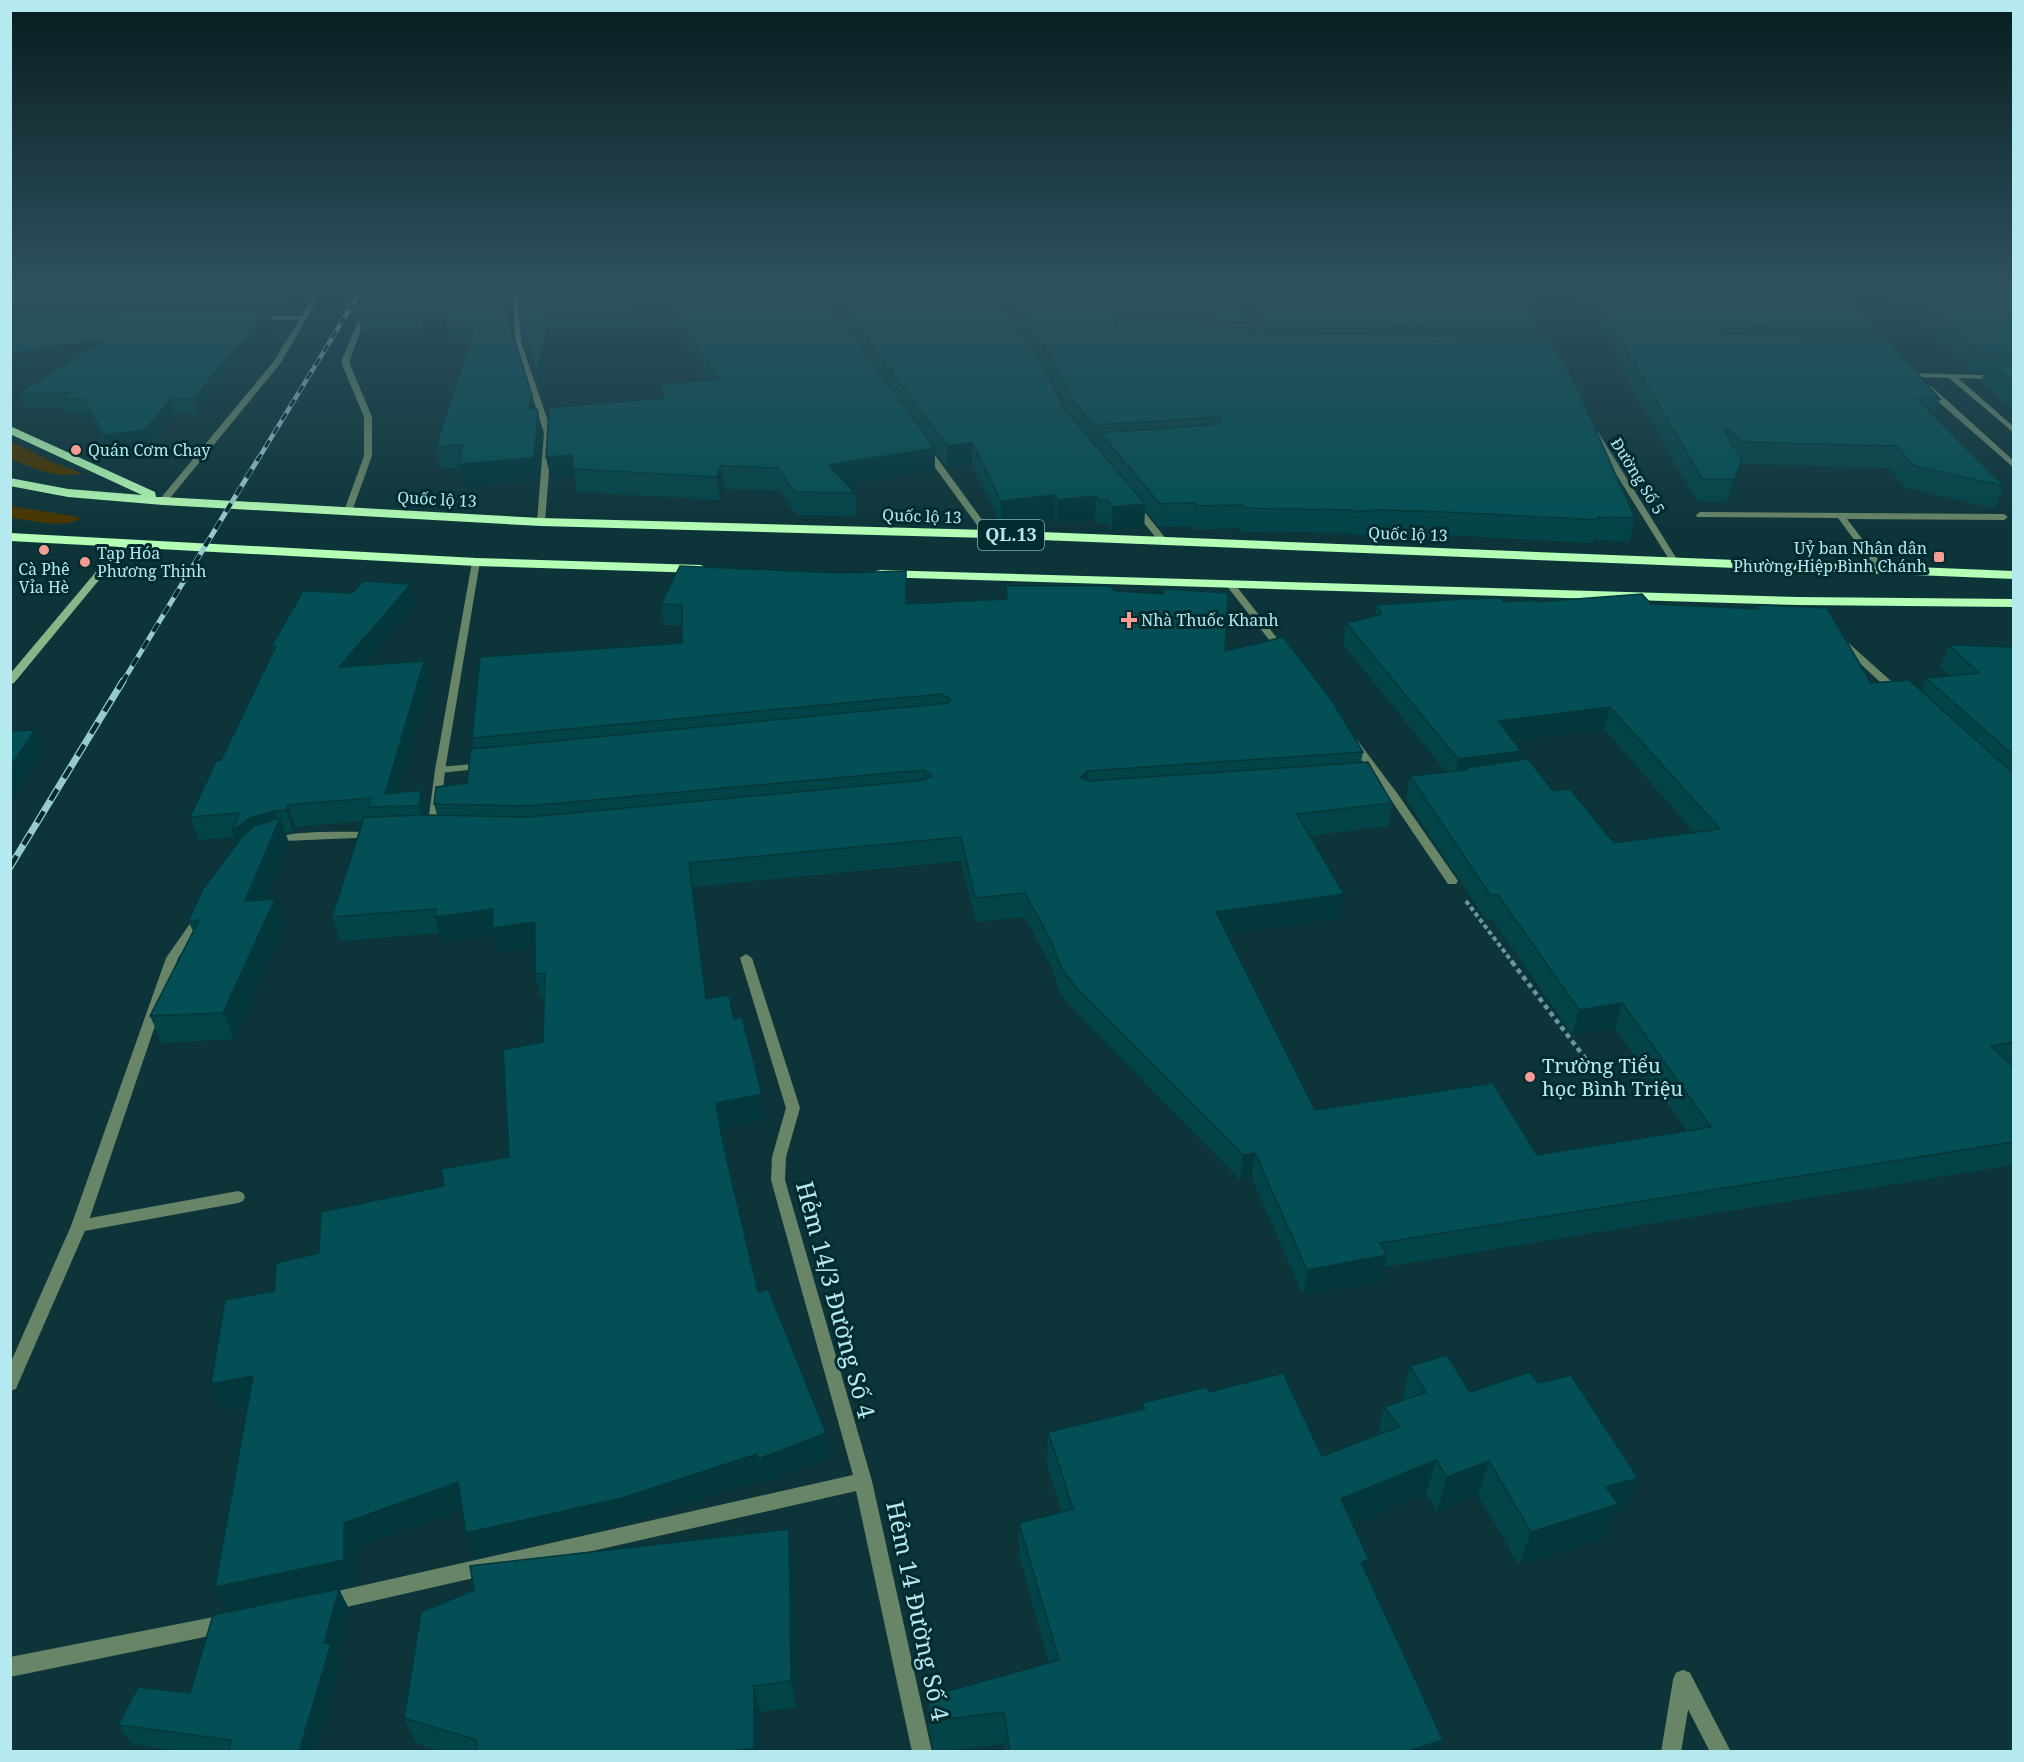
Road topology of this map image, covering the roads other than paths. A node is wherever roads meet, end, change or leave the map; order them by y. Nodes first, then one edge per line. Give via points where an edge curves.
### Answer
1 (274, 366) edge
2 (347, 366) edge
3 (526, 366) edge
4 (1907, 369) edge
5 (1914, 375) junction
6 (1952, 377) junction
7 (2013, 378) edge
8 (1589, 424) edge
9 (10, 429) edge
10 (2013, 431) edge
11 (920, 439) edge
12 (2013, 466) edge
13 (10, 482) edge
14 (1127, 497) edge
15 (163, 501) junction
16 (348, 511) junction
17 (1700, 515) dead end
18 (1840, 515) junction
19 (2004, 518) dead end
20 (541, 522) junction
21 (988, 534) junction
22 (10, 537) edge
23 (47, 540) junction
24 (1164, 542) junction
25 (124, 544) junction
26 (10, 545) edge
27 (1674, 561) junction
28 (476, 562) junction
29 (715, 569) edge
30 (1881, 570) junction
31 (871, 574) edge
32 (2013, 575) edge
33 (1231, 585) junction
34 (2013, 604) edge
35 (1833, 633) edge
36 (1288, 659) edge
37 (10, 681) edge
38 (1902, 696) edge
39 (1346, 733) edge
40 (498, 765) edge
41 (440, 770) junction
42 (432, 833) edge
43 (386, 835) edge
44 (259, 846) edge
45 (1452, 881) road end
46 (211, 904) edge
47 (746, 958) dead end
48 (238, 1197) dead end
49 (79, 1226) junction
50 (10, 1384) edge
51 (862, 1481) junction
52 (314, 1606) edge
53 (244, 1620) edge
54 (10, 1667) edge
55 (922, 1752) edge
56 (1671, 1752) edge
57 (1721, 1752) edge

1 - 15 street
2 - 16 street via 368,417 368,456
3 - 20 street via 548,433
4 - 5 street
5 - 6 street
5 - 12 street
6 - 7 street
6 - 10 street
8 - 27 street, Đường Số 5
9 - 15 highway
11 - 21 street
13 - 15 highway, Quốc lộ 13 / QL.13 via 68,493
14 - 24 street
15 - 16 highway, Quốc lộ 13 / QL.13
16 - 20 highway, Quốc lộ 13 / QL.13
17 - 18 street
18 - 19 street
18 - 30 street
20 - 21 highway, Quốc lộ 13 / QL.13
21 - 24 highway, Quốc lộ 13 / QL.13
22 - 23 highway
23 - 25 highway
23 - 26 highway
24 - 27 highway, Quốc lộ 13 / QL.13
25 - 28 highway
25 - 37 street
27 - 30 highway, Quốc lộ 13 / QL.13
28 - 29 highway
28 - 41 street
30 - 32 highway, Quốc lộ 13 / QL.13
31 - 33 highway, QL.13
33 - 34 highway, QL.13 via 1802,605
33 - 36 street
35 - 38 street
39 - 45 street via 1375,779 1399,794
40 - 41 street
41 - 42 street
43 - 44 street via 283,838
46 - 49 street via 172,958
47 - 51 street, Hẻm 14/3 Đường Số 4 via 793,1107 779,1157 778,1179
48 - 49 street
49 - 50 street
51 - 52 street
51 - 55 street, Hẻm 14 Đường Số 4
53 - 54 street
56 - 57 street via 1683,1680

